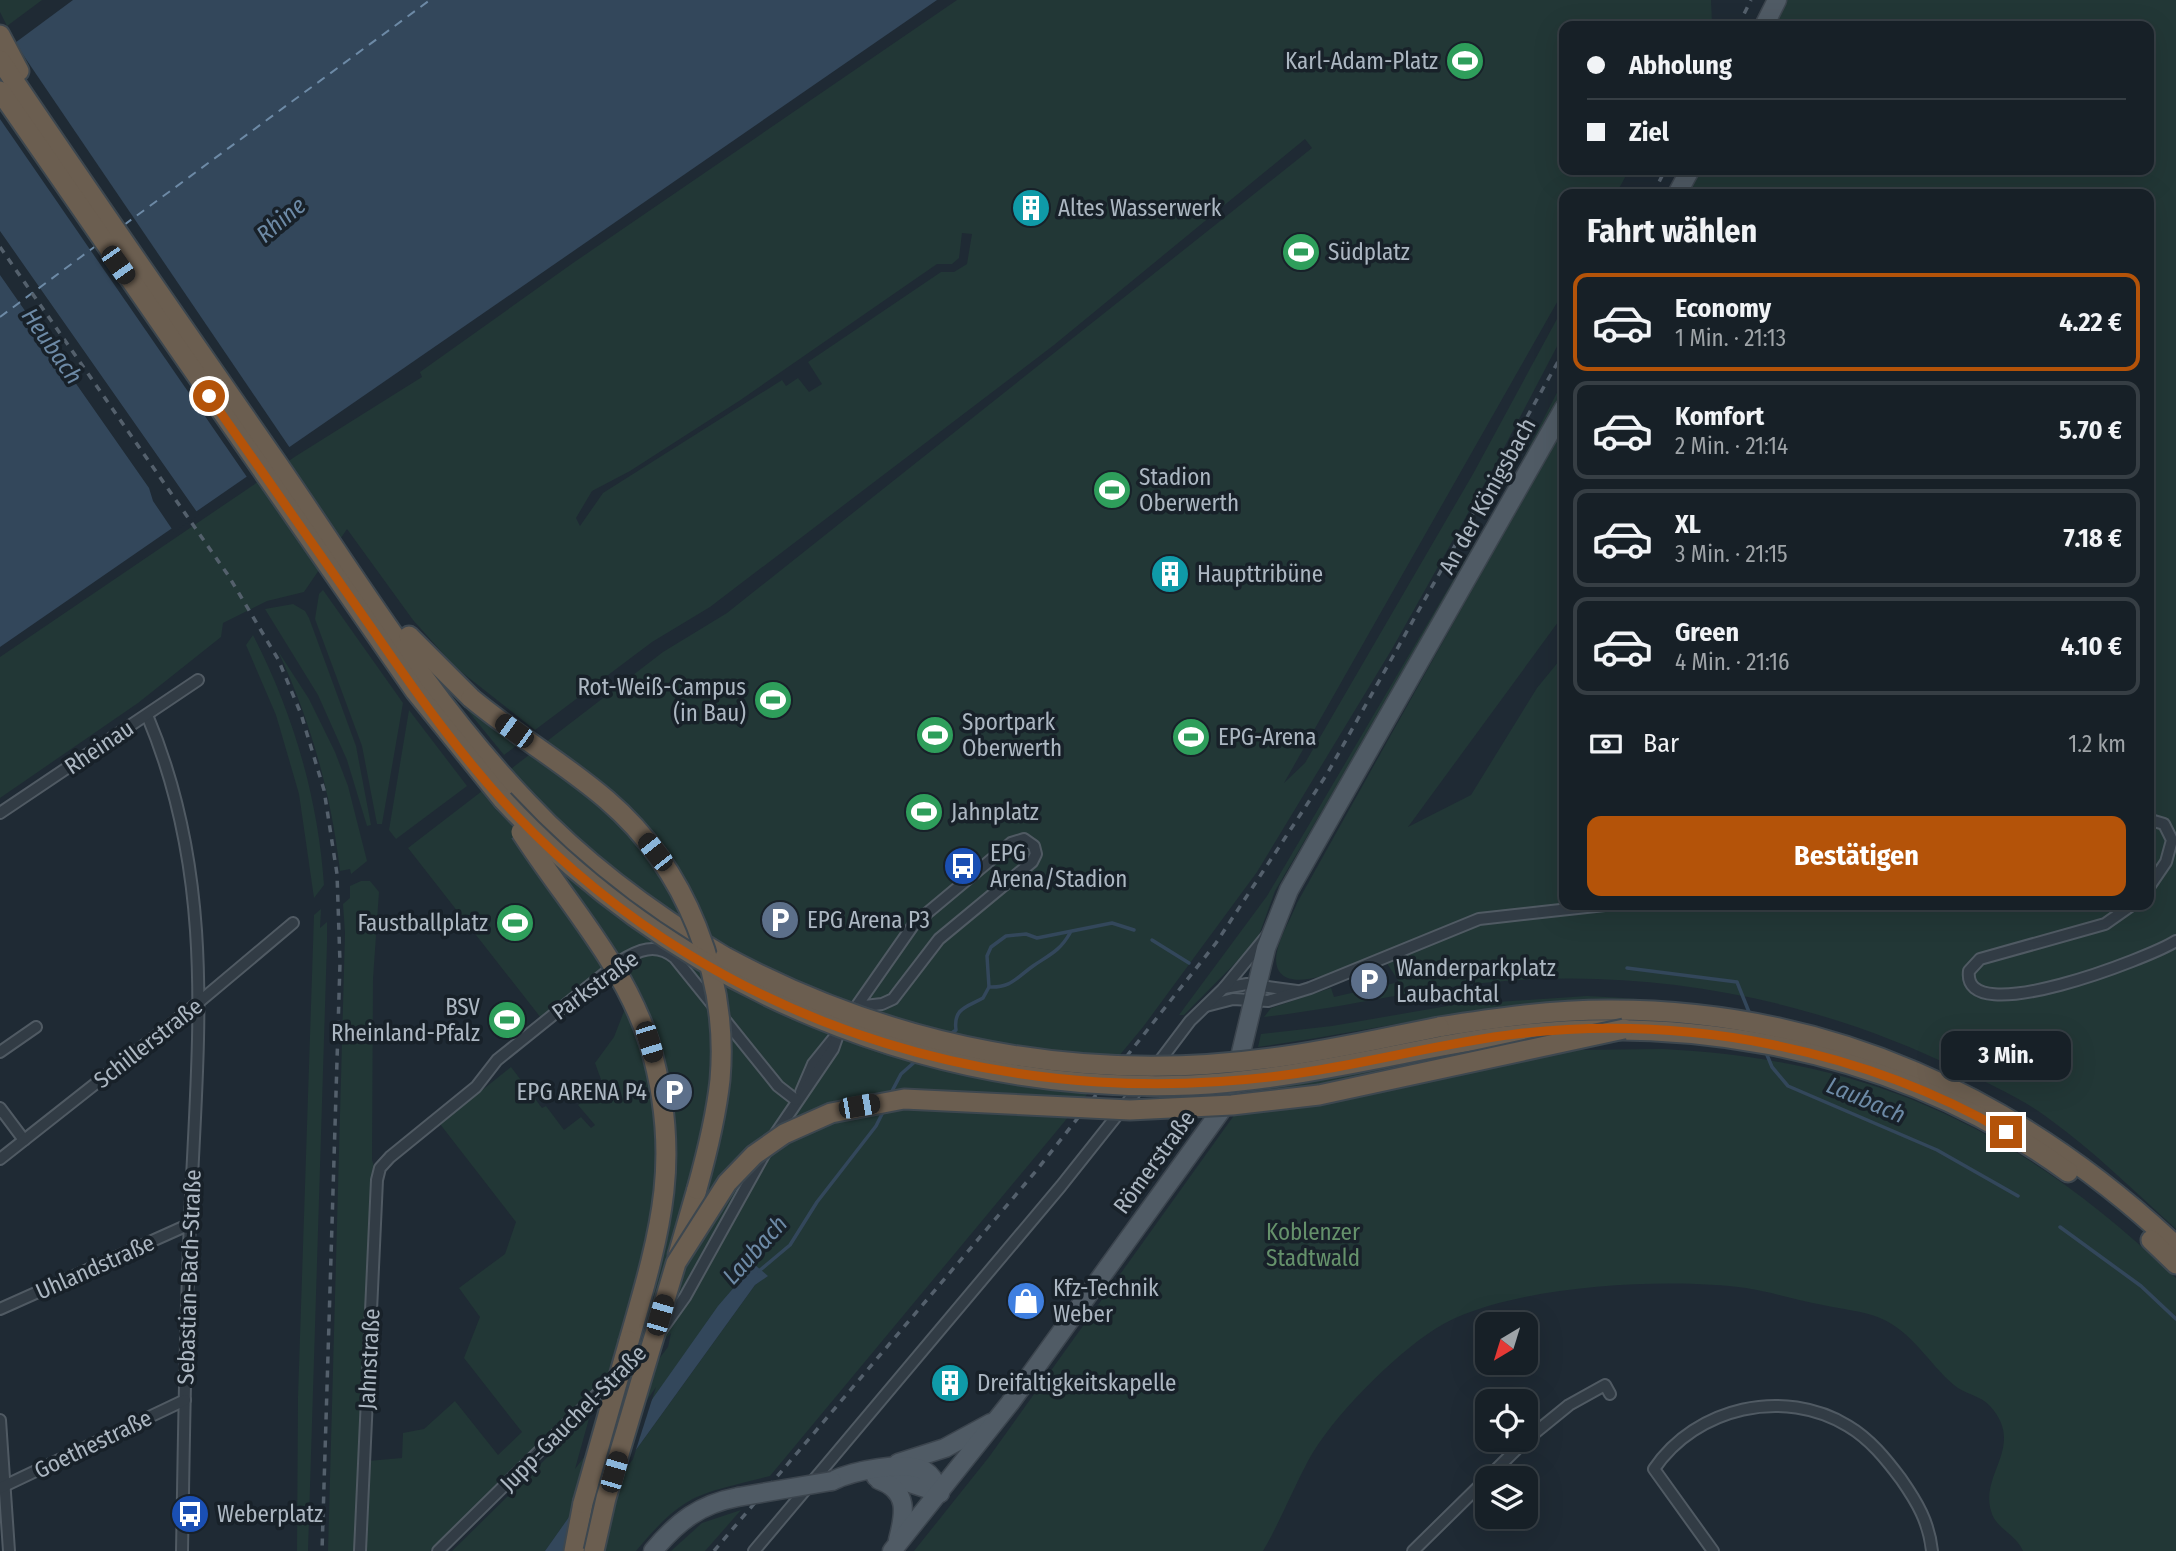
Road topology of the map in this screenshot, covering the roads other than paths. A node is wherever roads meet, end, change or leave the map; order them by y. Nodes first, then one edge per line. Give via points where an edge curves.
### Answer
1 (1777, 0) edge
2 (1766, 21) edge
3 (0, 35) edge
4 (0, 60) edge
5 (0, 91) edge
6 (31, 105) junction
7 (6, 106) edge
8 (1559, 417) edge
9 (311, 512) junction
10 (1451, 608) joint
11 (198, 680) dead end
12 (147, 715) junction
13 (503, 800) junction
14 (0, 813) edge
15 (2154, 822) edge
16 (2154, 880) edge
17 (1560, 910) edge
18 (2125, 910) edge
19 (293, 923) dead end
20 (1272, 930) junction
21 (2176, 941) edge
22 (1224, 988) junction
23 (1300, 991) junction
24 (1255, 993) junction
25 (200, 1002) junction
26 (856, 1007) junction
27 (1204, 1007) junction
28 (36, 1027) dead end
29 (1624, 1029) junction
30 (0, 1052) edge
31 (798, 1096) junction
32 (0, 1108) edge
33 (24, 1140) junction
34 (0, 1159) edge
35 (380, 1168) joint
36 (190, 1224) junction
37 (2176, 1246) edge
38 (676, 1263) junction
39 (2176, 1264) edge
40 (0, 1309) edge
41 (1610, 1394) dead end
42 (185, 1400) junction
43 (0, 1420) edge
44 (997, 1420) junction
45 (1538, 1430) edge
46 (1514, 1452) edge
47 (891, 1468) junction
48 (869, 1477) junction
49 (832, 1481) junction
50 (2, 1488) edge
51 (940, 1493) junction
52 (894, 1549) edge
53 (9, 1551) edge
54 (182, 1551) edge
55 (360, 1551) edge
56 (438, 1551) edge
57 (573, 1551) edge
58 (594, 1551) edge
59 (653, 1551) edge
60 (754, 1551) edge
61 (1413, 1551) edge
62 (1713, 1551) edge
63 (1932, 1551) edge

1 - 2 main road
3 - 6 highway
4 - 6 highway
5 - 7 highway
6 - 9 highway
7 - 13 highway via 408,680
8 - 10 main road, An der Königsbach
9 - 37 highway, bridge via 460,724 544,820 606,875 676,926 757,974 815,1001 910,1034 982,1052 1054,1063 1139,1067 1273,1058 1439,1027 1572,1011 1644,1011 1749,1023 1882,1058 1977,1100 2071,1158
9 - 38 highway, bridge via 337,537 409,636 455,684 624,816 655,852 690,909 715,992 721,1055 713,1128
10 - 20 main road, Römerstraße via 1329,816
11 - 12 street, Rheinau
12 - 14 street, Rheinau
12 - 25 street, Sebastian-Bach-Straße via 163,754 189,855
13 - 29 highway, bridge via 608,898 715,970 846,1030 916,1054 982,1069 1088,1084 1204,1084 1317,1070 1522,1033
13 - 57 highway, bridge via 625,983 656,1064 667,1128 666,1189 658,1236 589,1477
15 - 16 street via 2164,824 2172,840 2166,862
17 - 23 street via 1479,919
18 - 21 street via 2098,926 1980,959 1969,971 1970,984 1991,996 2025,992 2134,961
19 - 25 street, Schillerstraße
20 - 22 street
20 - 24 main road, Römerstraße
22 - 24 street via 1235,984
22 - 27 street
23 - 24 street
23 - 24 street via 1268,1001
24 - 27 street
24 - 44 main road, Römerstraße via 1234,1082 1220,1112
25 - 33 street, Schillerstraße
25 - 36 street, Sebastian-Bach-Straße
26 - 26 street, Jupp-Gauchel-Straße via 893,999 939,939 1032,863 1037,854 1034,846 1016,840 918,920
26 - 31 street, Jupp-Gauchel-Straße via 813,1065
27 - 60 street via 1079,1165
28 - 30 street
29 - 38 highway, bridge via 1271,1102 1130,1110 936,1099 859,1106 805,1122 754,1155 715,1199
29 - 39 highway via 1686,1032 1765,1044 1855,1065 1920,1089 2055,1162
31 - 35 street, Parkstraße via 778,1086 675,958 658,948 641,950 619,962 497,1060 476,1087
31 - 56 street, Jupp-Gauchel-Straße via 665,1326
32 - 33 street
33 - 34 street, Schillerstraße
35 - 55 street, Jahnstraße
36 - 40 street, Uhlandstraße
36 - 42 street, Sebastian-Bach-Straße
38 - 58 highway, bridge
41 - 45 street via 1605,1385
42 - 50 street, Goethestraße
42 - 54 street, Sebastian-Bach-Straße
43 - 50 street
44 - 47 main road via 945,1448
44 - 51 main road, Römerstraße
46 - 61 street
47 - 49 main road
47 - 51 main road via 924,1471
48 - 49 main road
48 - 51 main road via 895,1478
48 - 52 main road via 891,1486 903,1499 904,1516
49 - 59 main road, bridge via 738,1497 697,1510
50 - 53 street
51 - 52 main road, Römerstraße
62 - 63 street via 1654,1469 1665,1452 1685,1436 1732,1412 1785,1406 1814,1410 1870,1442 1922,1510

